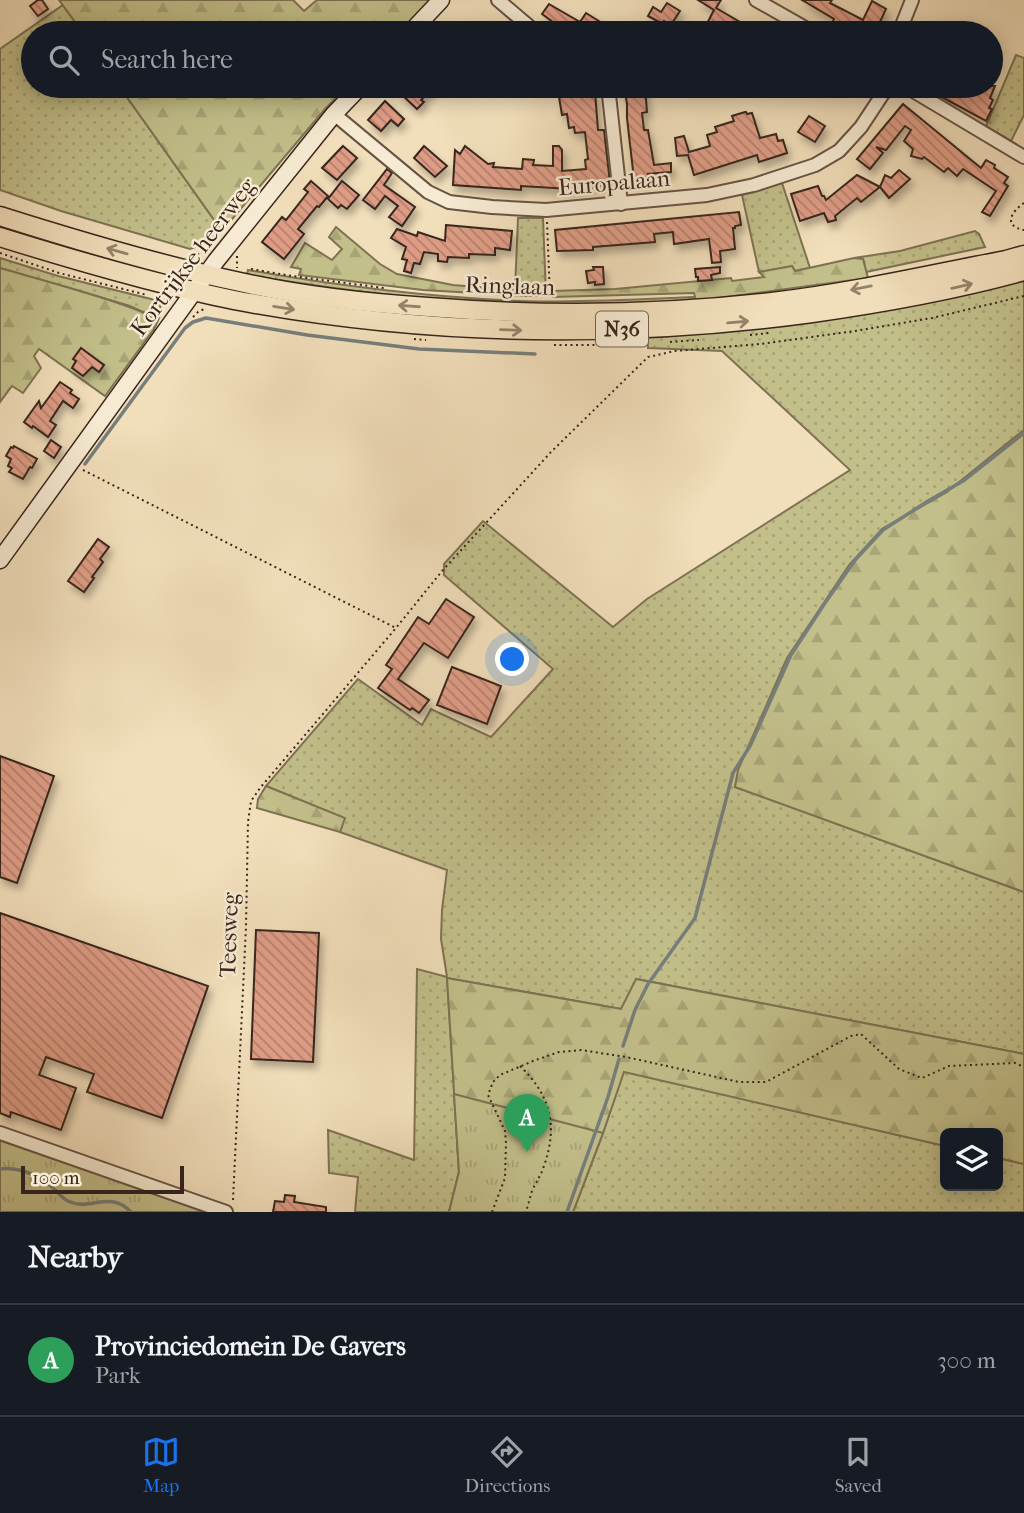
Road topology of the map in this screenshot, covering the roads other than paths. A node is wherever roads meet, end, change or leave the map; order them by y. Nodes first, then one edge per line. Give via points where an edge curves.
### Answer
1 (441, 0) edge
2 (498, 0) edge
3 (756, 0) edge
4 (912, 0) edge
5 (421, 21) edge
6 (523, 21) edge
7 (793, 21) edge
8 (904, 21) edge
9 (349, 98) edge
10 (609, 98) edge
11 (880, 98) edge
12 (925, 98) edge
13 (334, 114) junction
14 (1024, 157) edge
15 (621, 204) junction
16 (0, 216) edge
17 (0, 237) edge
18 (1024, 255) edge
19 (1024, 271) edge
20 (206, 274) junction
21 (194, 291) junction
22 (0, 560) edge
23 (0, 1133) edge
24 (226, 1212) edge

1 - 5 street
2 - 6 street
3 - 7 street
4 - 8 street
9 - 13 street, Kortrijkse heerweg
10 - 15 street
11 - 15 street, Europalaan via 839,151 816,165 707,195
12 - 14 street
13 - 15 street, Europalaan via 428,192 449,202 546,210
13 - 20 street, Kortrijkse heerweg
20 -> 16 main road, Ringlaan / N36
17 - 21 main road, Ringlaan / N36
18 -> 20 main road, Ringlaan / N36 via 772,302 638,312 477,311 371,303
21 -> 19 main road, Ringlaan / N36 via 421,325 585,331 757,320 928,294
20 - 21 street, Kortrijkse heerweg
21 - 22 street, Kortrijkse heerweg
23 - 24 street

